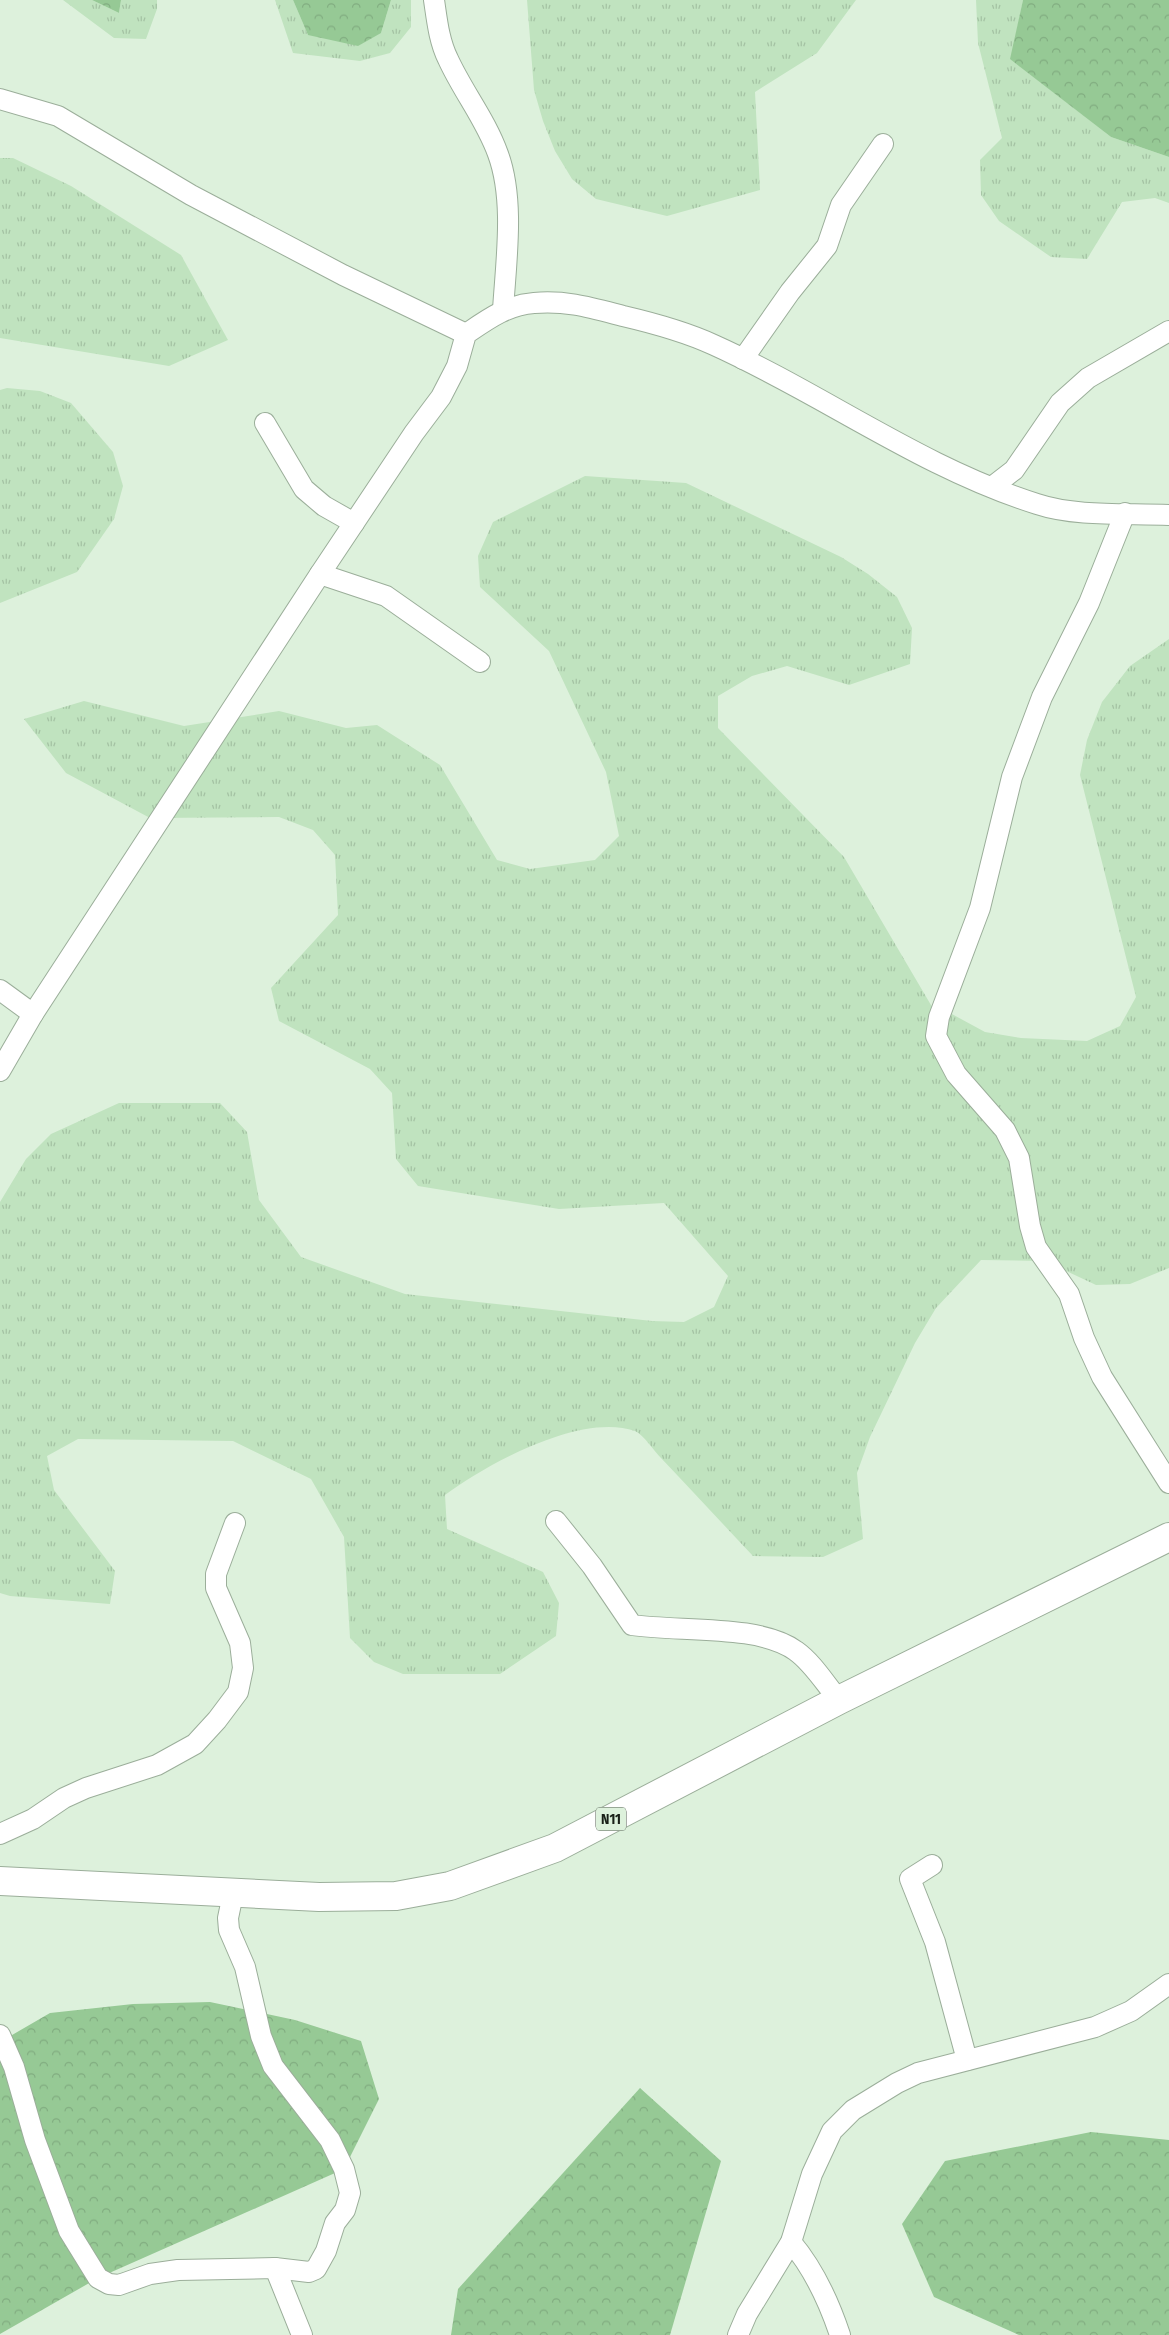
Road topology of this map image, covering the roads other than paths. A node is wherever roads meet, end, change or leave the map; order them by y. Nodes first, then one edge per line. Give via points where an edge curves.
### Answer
1 (434, 0) edge
2 (0, 99) edge
3 (883, 144) dead end
4 (503, 310) junction
5 (1169, 331) edge
6 (466, 334) junction
7 (743, 359) junction
8 (265, 422) dead end
9 (992, 487) junction
10 (1125, 513) junction
11 (1169, 515) edge
12 (354, 523) junction
13 (320, 574) junction
14 (480, 662) dead end
15 (0, 990) edge
16 (33, 1014) junction
17 (0, 1071) edge
18 (1169, 1483) edge
19 (556, 1521) dead end
20 (235, 1523) dead end
21 (1169, 1537) edge
22 (839, 1700) junction
23 (0, 1834) edge
24 (932, 1865) dead end
25 (0, 1881) edge
26 (233, 1894) junction
27 (1169, 1984) edge
28 (0, 2035) edge
29 (968, 2060) junction
30 (790, 2242) junction
31 (275, 2268) junction
32 (302, 2335) edge
33 (738, 2335) edge
34 (840, 2335) edge

1 - 4 street via 439,32 448,58 499,155 508,228
2 - 6 street via 58,116 191,195 343,275
3 - 7 street via 841,205 827,246
4 - 6 street
4 - 7 street via 533,303 568,302 636,319 702,341
5 - 9 street via 1088,378 1060,403 1014,470
6 - 12 street via 442,397
7 - 9 street via 864,425
8 - 12 street via 304,489 324,506
9 - 10 street via 1038,504 1068,510
10 - 11 street
10 - 18 street via 1090,603 1042,697 1012,777 980,908 939,1017 936,1036 956,1074 1005,1130 1016,1151 1036,1247 1069,1294 1102,1377
12 - 13 street
13 - 14 street via 386,596
13 - 16 street
15 - 16 street
16 - 17 street
19 - 22 street via 592,1566 632,1625 777,1639 798,1652
20 - 23 street via 216,1574 216,1588 240,1643 244,1668 238,1692 217,1720 195,1744 157,1766 79,1791 33,1819
21 - 22 highway, N11
22 - 26 highway, N11 via 555,1848 450,1886 396,1896
24 - 29 street via 910,1879 935,1942
25 - 26 highway, N11
26 - 31 street via 229,1930 245,1967 261,2036 273,2066 330,2140 344,2169 350,2193 316,2269 309,2272
27 - 29 street via 1131,2011 1095,2027
28 - 31 street via 14,2067 35,2140 69,2231 98,2278 119,2285 150,2274 178,2270
29 - 30 street via 918,2073 897,2083 854,2110 832,2131 812,2174
30 - 33 street
30 - 34 street via 802,2255 818,2284
31 - 32 street

